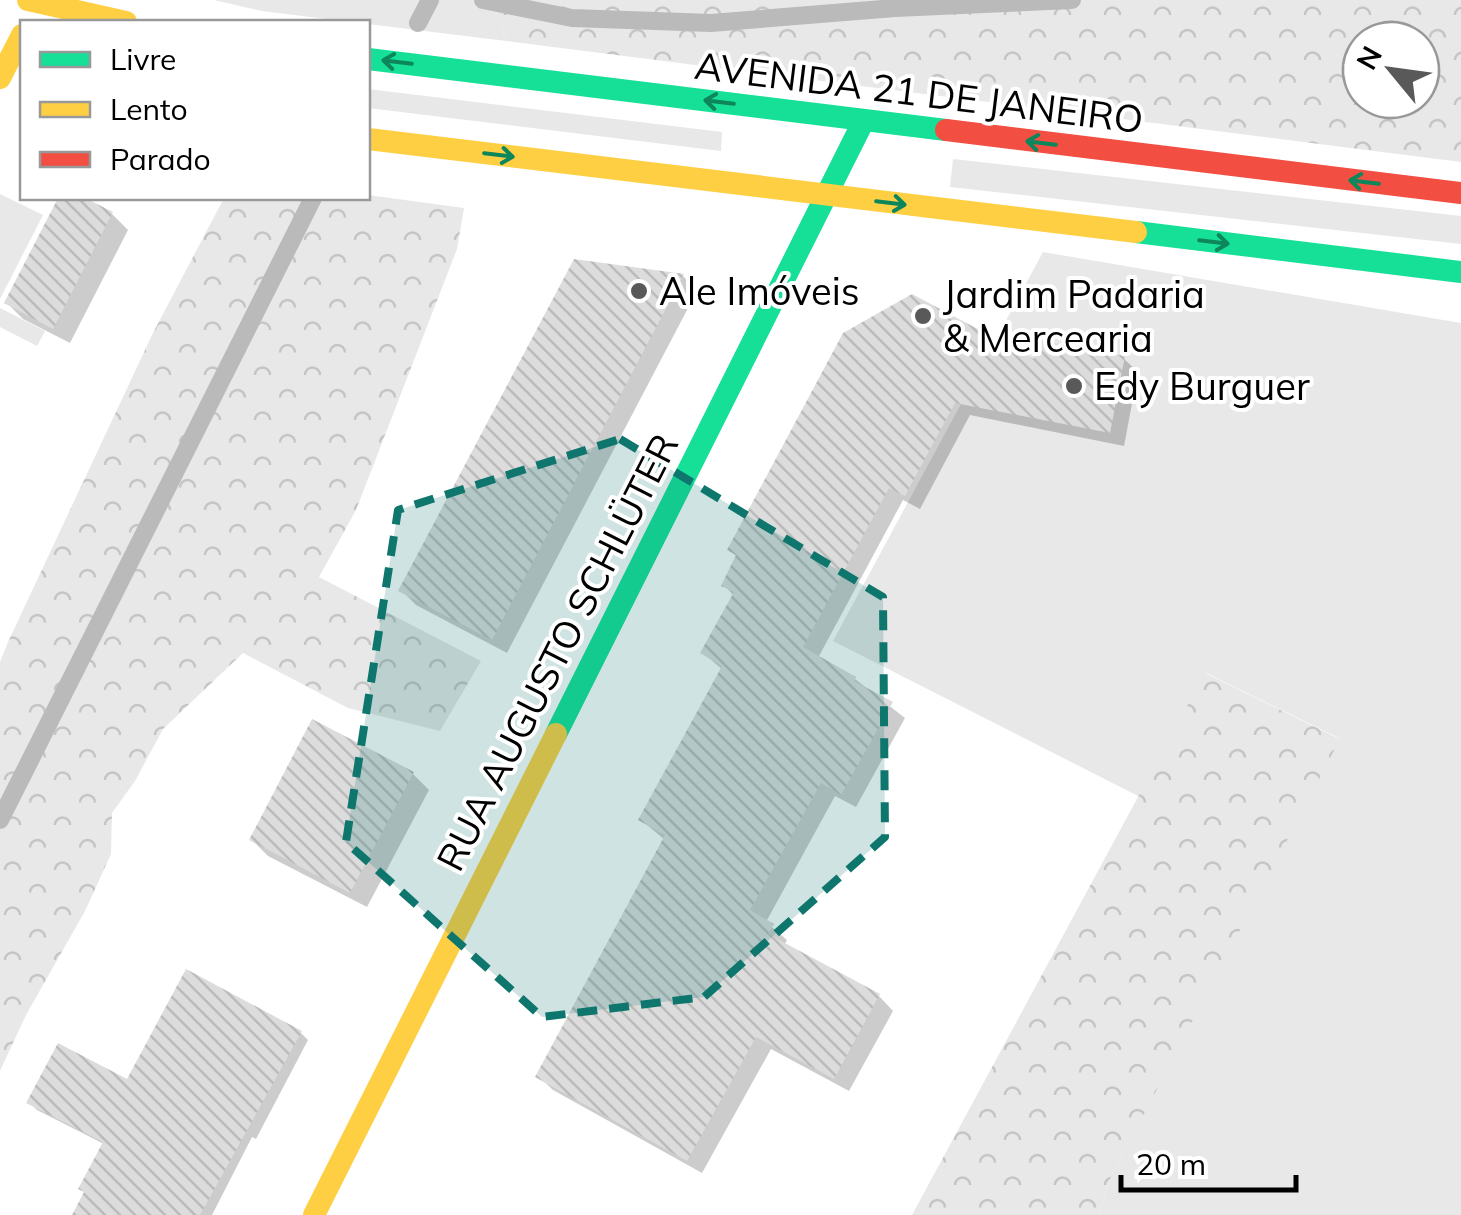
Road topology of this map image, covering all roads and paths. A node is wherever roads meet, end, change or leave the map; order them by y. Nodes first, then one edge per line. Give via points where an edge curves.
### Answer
1 (32, 9) edge
2 (112, 20) edge
3 (20, 39) edge
4 (370, 59) edge
5 (0, 79) edge
6 (863, 122) junction
7 (370, 139) edge
8 (1461, 193) edge
9 (826, 195) junction
10 (1461, 272) edge
11 (314, 1215) edge

1 - 2 main road
3 - 5 main road
6 -> 4 main road, AVENIDA 21 DE JANEIRO
8 -> 6 main road, AVENIDA 21 DE JANEIRO
6 - 9 main road, RUA AUGUSTO SCHLÜTER
7 -> 9 main road
9 -> 10 main road
9 - 11 main road, RUA AUGUSTO SCHLÜTER

